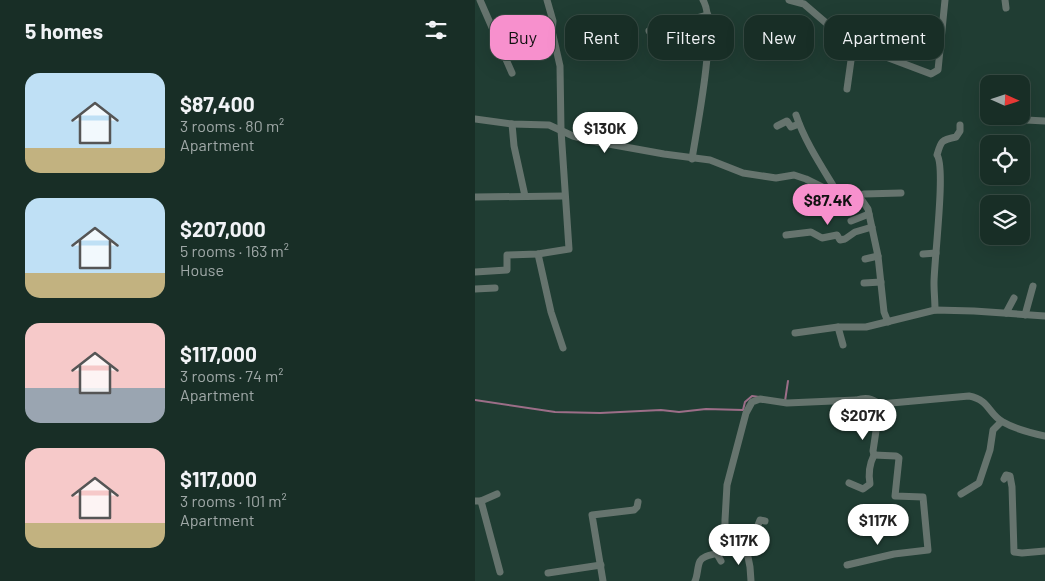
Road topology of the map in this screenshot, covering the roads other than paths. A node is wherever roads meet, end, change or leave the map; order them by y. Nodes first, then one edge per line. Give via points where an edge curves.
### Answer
1 (480, 0) edge
2 (547, 0) edge
3 (703, 0) edge
4 (789, 0) edge
5 (945, 0) edge
6 (708, 15) edge
7 (944, 15) edge
8 (824, 21) edge
9 (707, 60) edge
10 (851, 60) edge
11 (894, 60) edge
12 (939, 60) edge
13 (512, 73) dead end
14 (847, 89) dead end
15 (796, 115) dead end
16 (475, 120) edge
17 (1030, 120) edge
18 (1045, 121) edge
19 (512, 124) junction
20 (799, 124) junction
21 (960, 125) dead end
22 (777, 126) dead end
23 (561, 130) junction
24 (692, 159) junction
25 (837, 192) junction
26 (901, 193) dead end
27 (525, 196) junction
28 (565, 196) junction
29 (859, 196) junction
30 (475, 197) edge
31 (869, 214) junction
32 (851, 221) dead end
33 (872, 227) junction
34 (786, 235) dead end
35 (936, 253) junction
36 (538, 254) junction
37 (923, 254) dead end
38 (878, 256) junction
39 (865, 258) dead end
40 (475, 272) edge
41 (881, 282) junction
42 (864, 283) dead end
43 (1033, 286) dead end
44 (495, 288) dead end
45 (475, 289) edge
46 (1014, 298) dead end
47 (935, 310) junction
48 (1006, 313) junction
49 (1025, 315) junction
50 (1045, 316) edge
51 (888, 322) junction
52 (838, 327) junction
53 (795, 334) dead end
54 (843, 345) dead end
55 (563, 348) dead end
56 (880, 404) junction
57 (1001, 422) junction
58 (1044, 435) edge
59 (875, 455) junction
60 (1004, 479) dead end
61 (849, 483) dead end
62 (497, 494) dead end
63 (961, 494) dead end
64 (478, 501) edge
65 (638, 502) dead end
66 (765, 521) dead end
67 (746, 546) junction
68 (725, 549) junction
69 (1045, 551) edge
70 (717, 554) junction
71 (721, 561) dead end
72 (601, 565) junction
73 (847, 565) dead end
74 (500, 572) dead end
75 (548, 573) dead end
76 (603, 581) edge
77 (695, 581) edge
78 (751, 581) edge

1 - 13 street
2 - 23 street via 561,66
3 - 6 street
4 - 8 street via 805,4
5 - 7 street
9 - 24 street
10 - 14 street
11 - 12 street via 931,74 938,70
15 - 20 street
16 - 19 street
17 - 18 street
19 - 23 street via 549,125
19 - 27 street
20 - 22 street via 791,127 787,121
20 - 25 street
21 - 35 street via 956,137 941,142 937,155 940,159 940,187
23 - 24 street via 592,141
23 - 28 street
24 - 25 street via 710,160 743,173 776,178 794,175
25 - 29 street
26 - 29 street
27 - 28 street
27 - 30 street
28 - 36 street via 569,250
29 - 31 street
31 - 32 street
31 - 33 street
33 - 34 street via 840,240 837,235 822,238 811,232
33 - 38 street
35 - 37 street
35 - 47 street
36 - 40 street via 507,255 507,270
36 - 55 street
38 - 39 street
38 - 41 street
41 - 42 street
41 - 51 street
43 - 49 street
44 - 45 street
46 - 48 street
47 - 48 street
47 - 51 street
48 - 49 street
49 - 50 street
51 - 52 street via 866,327
52 - 53 street
52 - 54 street
56 - 57 street via 969,396 984,402
56 - 59 street
56 - 68 street via 871,398 752,402 746,413 727,485
57 - 58 street
57 - 63 street via 993,430 979,483
59 - 61 street via 869,464 869,486 863,489
59 - 73 street via 899,458 895,496 923,497 928,550
60 - 69 street via 1006,475 1010,476 1014,552
62 - 64 street
64 - 74 street
65 - 72 street via 634,510 592,515
66 - 67 street via 760,520 751,543
67 - 68 street
67 - 78 street
68 - 70 street
70 - 71 street
70 - 77 street via 703,558
72 - 75 street
72 - 76 street

